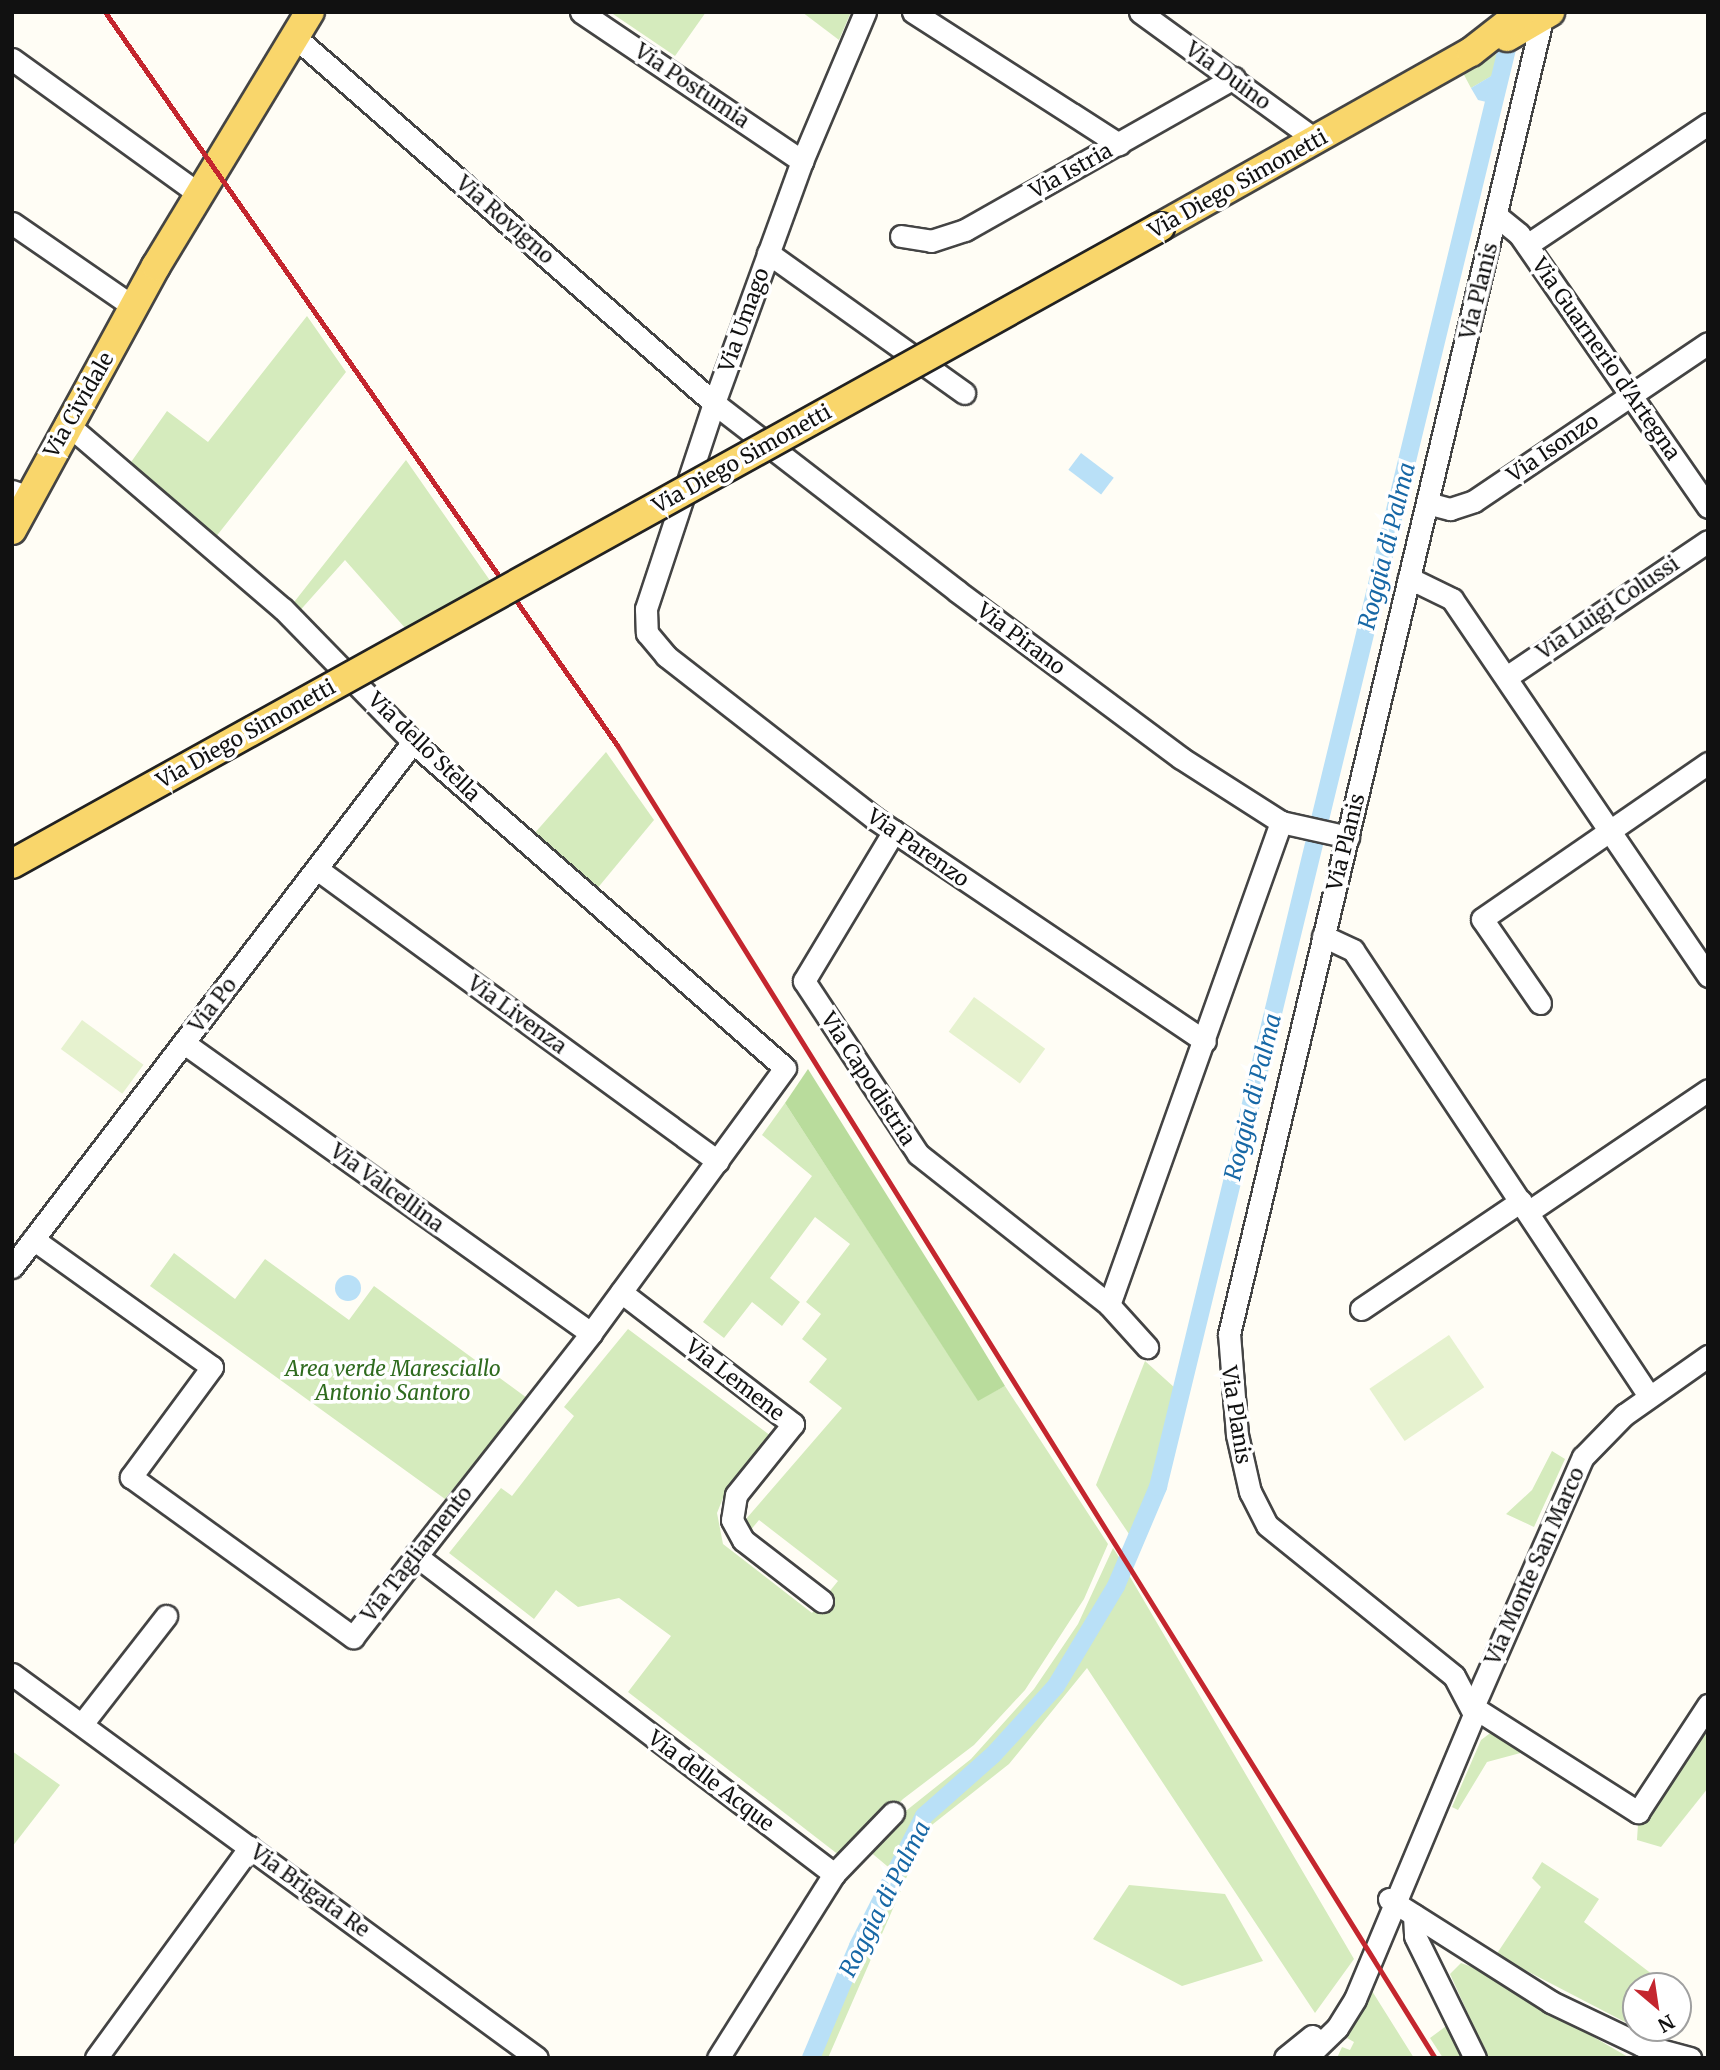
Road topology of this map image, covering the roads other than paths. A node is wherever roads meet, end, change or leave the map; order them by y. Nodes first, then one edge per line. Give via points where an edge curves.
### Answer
1 (310, 12) edge
2 (581, 12) edge
3 (865, 12) edge
4 (912, 12) edge
5 (1140, 12) edge
6 (1539, 14) edge
7 (1505, 38) junction
8 (290, 46) junction
9 (1471, 52) junction
10 (12, 60) edge
11 (1535, 61) junction
12 (1234, 78) junction
13 (1708, 124) edge
14 (1316, 140) junction
15 (1119, 144) junction
16 (802, 161) junction
17 (199, 194) junction
18 (1497, 216) junction
19 (12, 223) edge
20 (901, 236) dead end
21 (1527, 245) junction
22 (768, 253) junction
23 (151, 282) junction
24 (135, 308) junction
25 (1708, 343) edge
26 (964, 393) dead end
27 (1631, 395) junction
28 (714, 403) junction
29 (66, 423) junction
30 (20, 494) edge
31 (1427, 503) junction
32 (1708, 507) edge
33 (12, 530) edge
34 (1708, 541) edge
35 (1409, 578) junction
36 (648, 633) joint
37 (1508, 676) junction
38 (413, 742) junction
39 (1708, 763) edge
40 (1290, 825) junction
41 (1609, 829) junction
42 (894, 831) junction
43 (1342, 835) junction
44 (12, 864) edge
45 (317, 869) junction
46 (1323, 936) junction
47 (1708, 976) edge
48 (1540, 1003) dead end
49 (1205, 1041) junction
50 (184, 1042) junction
51 (785, 1068) joint
52 (1708, 1090) edge
53 (718, 1161) junction
54 (1524, 1207) junction
55 (33, 1240) junction
56 (12, 1267) edge
57 (621, 1292) junction
58 (1109, 1305) junction
59 (1361, 1310) dead end
60 (591, 1333) junction
61 (1147, 1346) dead end
62 (1708, 1356) edge
63 (1649, 1396) junction
64 (415, 1555) junction
65 (822, 1601) dead end
66 (166, 1616) dead end
67 (12, 1674) edge
68 (1708, 1705) edge
69 (1466, 1708) junction
70 (82, 1724) junction
71 (893, 1813) dead end
72 (250, 1847) junction
73 (834, 1874) junction
74 (1392, 1901) junction
75 (1415, 1915) junction
76 (1455, 1941) junction
77 (1433, 1970) junction
78 (525, 2054) edge
79 (96, 2058) edge
80 (718, 2058) edge
81 (1285, 2058) edge
82 (1306, 2058) edge
83 (1475, 2058) edge
84 (1690, 2058) edge

1 - 8 main road, Via Cividale
2 - 16 street, Via Postumia
3 - 16 street, Via Umago
4 - 15 street
5 - 12 street, Via Duino
6 - 7 main road, Via Diego Simonetti
6 - 9 main road, Via Diego Simonetti
6 - 11 street, Via Planis
7 - 9 main road, Via Diego Simonetti
7 - 11 street via 1526,46
8 - 17 main road, Via Cividale
8 - 23 main road, Via Cividale via 279,78 239,148 164,271
8 - 28 street, Via Rovigno
9 - 14 main road, Via Diego Simonetti
10 - 17 street
11 - 18 street, Via Planis
12 - 14 street, Via Duino
12 - 15 street, Via Istria
13 - 21 street
14 - 44 main road, Via Diego Simonetti, bridge
15 - 20 street, Via Istria via 965,230 931,241
16 - 22 street, Via Umago
17 - 23 main road, Via Cividale
18 - 21 street, Via Guarnerio d'Artegna
18 - 31 street, Via Planis
19 - 24 street
21 - 27 street, Via Guarnerio d'Artegna
22 - 26 street
22 - 28 street, Via Umago
23 - 24 main road, Via Cividale
24 - 29 main road, Via Cividale
25 - 27 street, Via Isonzo
27 - 31 street, Via Isonzo via 1474,501 1450,509
27 - 32 street, Via Guarnerio d'Artegna
28 - 36 street, Via Umago via 646,609
28 - 40 street, Via Pirano via 1181,758
29 - 30 main road, Via Cividale
29 - 38 street, Via dello Stella via 283,609
30 - 33 main road, Via Cividale
31 - 35 street, Via Planis
34 - 37 street, Via Luigi Colussi
35 - 37 street via 1452,599
35 - 43 street, Via Planis
36 - 42 street, Via Parenzo via 687,673
37 - 41 street
38 - 45 street, Via Po
38 - 51 street, Via dello Stella
39 - 41 street
40 - 43 street, Via Pirano
40 - 49 street
41 - 47 street
41 - 48 street via 1482,919
42 - 49 street, Via Parenzo
42 - 58 street, Via Capodistria via 804,981 918,1154
43 - 46 street, Via Planis
45 - 50 street, Via Po
45 - 53 street, Via Livenza
46 - 54 street via 1353,950
46 - 69 street, Via Planis via 1231,1318 1229,1390 1250,1492 1266,1525 1380,1622
49 - 58 street
50 - 55 street, Via Po
50 - 60 street, Via Valcellina
51 - 53 street, Via Tagliamento
52 - 54 street
53 - 57 street, Via Tagliamento
54 - 59 street
54 - 63 street
55 - 56 street, Via Po
55 - 64 street, Via Tagliamento via 212,1367 131,1477 353,1637
57 - 60 street, Via Tagliamento
57 - 65 street, Via Lemene via 793,1424 736,1495 732,1520 743,1540
58 - 61 street, Via Capodistria
60 - 64 street, Via Tagliamento
62 - 63 street, Via Monte San Marco
63 - 69 street, Via Monte San Marco via 1601,1435 1568,1482
64 - 73 street, Via delle Acque
66 - 70 street
67 - 70 street, Via Brigata Re
68 - 69 street via 1639,1812
69 - 74 street via 1472,1730
70 - 72 street, Via Brigata Re
71 - 73 street
72 - 78 street, Via Brigata Re
72 - 79 street
73 - 80 street
74 - 75 street
74 - 81 street via 1328,2018
74 - 82 street via 1337,2028
75 - 76 street
75 - 77 street via 1412,1928
76 - 77 street
76 - 84 street via 1551,2002 1641,2045
77 - 83 street

